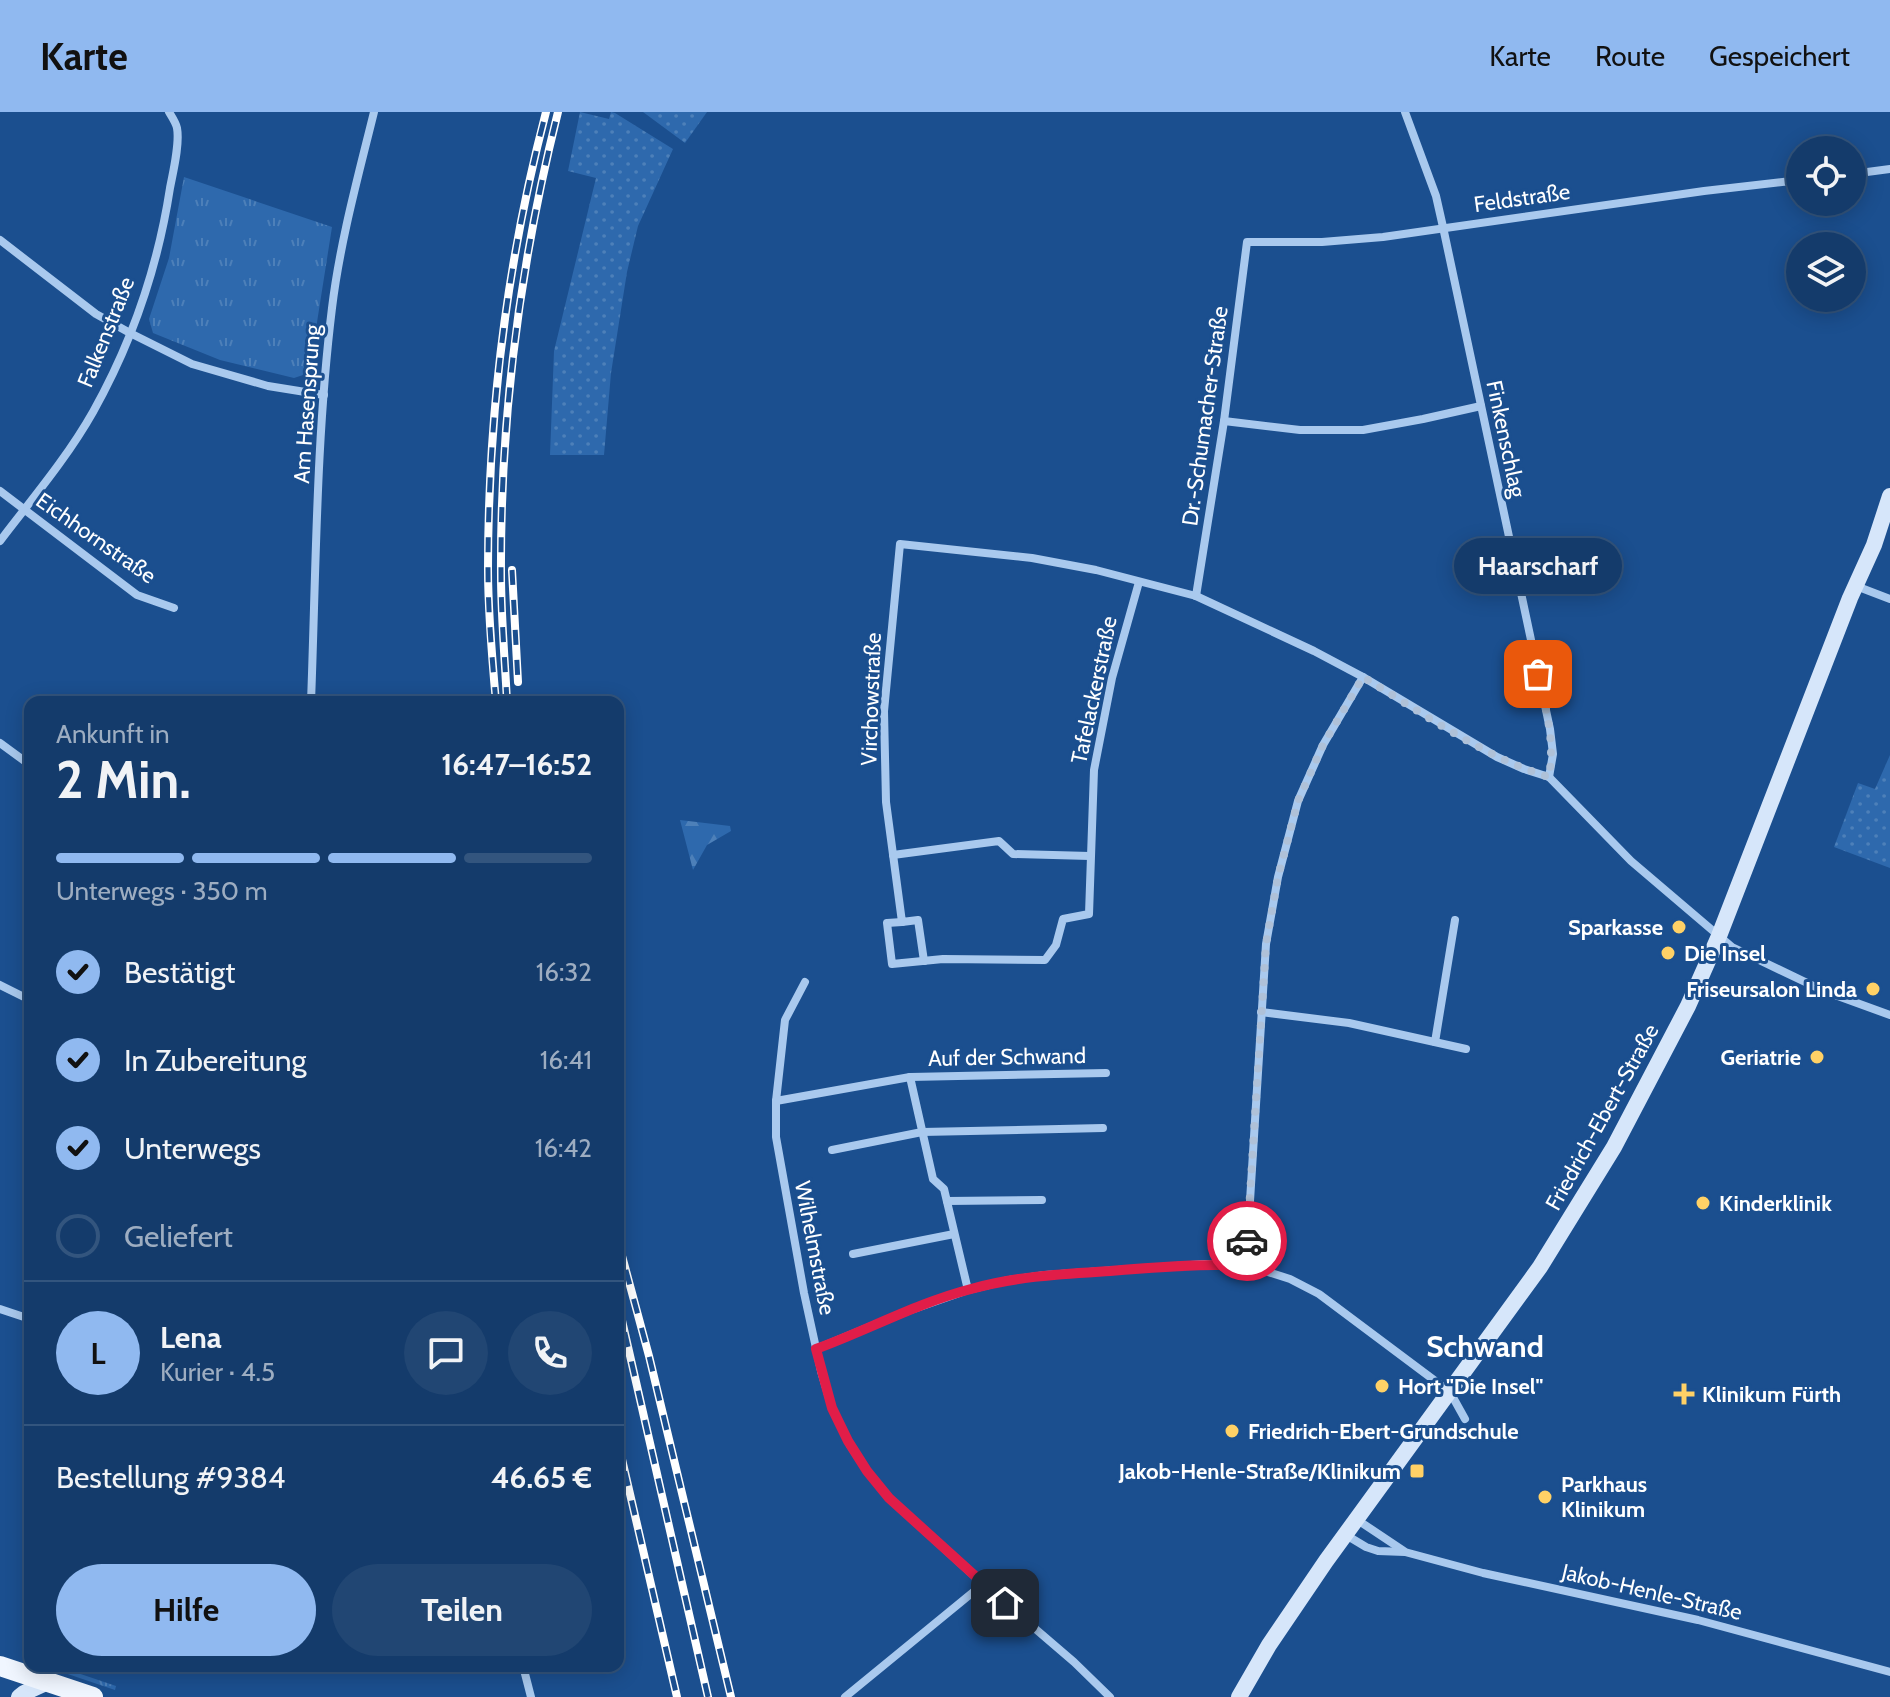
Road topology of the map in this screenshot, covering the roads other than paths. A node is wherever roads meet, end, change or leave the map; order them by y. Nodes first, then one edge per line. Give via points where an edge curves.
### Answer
1 (169, 112) edge
2 (374, 112) edge
3 (1405, 112) edge
4 (1890, 169) edge
5 (1866, 172) edge
6 (1786, 182) edge
7 (1443, 227) junction
8 (0, 240) edge
9 (1247, 242) joint
10 (130, 333) junction
11 (324, 395) junction
12 (1481, 406) junction
13 (1224, 421) junction
14 (0, 491) edge
15 (1890, 496) edge
16 (24, 509) junction
17 (0, 541) edge
18 (1139, 582) junction
19 (1856, 586) junction
20 (1196, 596) junction
21 (1890, 599) edge
22 (174, 608) dead end
23 (1363, 677) junction
24 (311, 696) edge
25 (0, 743) edge
26 (24, 761) edge
27 (1549, 777) junction
28 (893, 855) junction
29 (1090, 856) junction
30 (1455, 920) dead end
31 (902, 922) junction
32 (1719, 936) junction
33 (924, 961) junction
34 (805, 982) dead end
35 (0, 985) edge
36 (24, 997) edge
37 (1261, 1012) junction
38 (1890, 1015) edge
39 (1435, 1042) junction
40 (1466, 1049) dead end
41 (1106, 1073) dead end
42 (910, 1077) junction
43 (776, 1101) junction
44 (1103, 1128) dead end
45 (922, 1132) junction
46 (832, 1150) dead end
47 (1042, 1200) dead end
48 (947, 1201) junction
49 (954, 1234) junction
50 (853, 1254) dead end
51 (1246, 1265) junction
52 (968, 1290) junction
53 (0, 1309) edge
54 (24, 1317) edge
55 (816, 1349) junction
56 (1450, 1392) junction
57 (1465, 1419) dead end
58 (1356, 1519) junction
59 (1345, 1534) junction
60 (1405, 1552) junction
61 (983, 1584) junction
62 (0, 1666) edge
63 (525, 1672) edge
64 (1890, 1672) edge
65 (48, 1682) junction
66 (82, 1695) edge
67 (19, 1697) edge
68 (531, 1697) edge
69 (845, 1697) edge
70 (1110, 1697) edge
71 (1239, 1697) edge

1 - 10 street, Falkenstraße via 177,126 163,231
2 - 11 street, Am Hasensprung via 332,306
3 - 7 street, Finkenschlag
4 - 5 street
6 - 7 street, Feldstraße
7 - 9 street, Feldstraße via 1322,242
7 - 12 street, Finkenschlag
8 - 10 street via 96,314
9 - 13 street, Dr.-Schumacher-Straße
10 - 11 street via 192,364 268,386
10 - 16 street, Falkenstraße via 92,413
11 - 24 street, Am Hasensprung
12 - 13 street via 1363,430 1300,430
12 - 27 street, Finkenschlag via 1550,729
13 - 20 street, Dr.-Schumacher-Straße
14 - 16 street, Eichhornstraße
15 - 19 street, Friedrich-Ebert-Straße
16 - 17 street, Falkenstraße
16 - 22 street, Eichhornstraße via 137,595
18 - 20 street
18 - 28 street, Virchowstraße via 1032,558 900,544 884,711
18 - 29 street, Tafelackerstraße via 1103,716
19 - 21 street
19 - 32 street, Friedrich-Ebert-Straße
20 - 23 street
23 - 27 street via 1497,757
23 - 37 street via 1298,801 1266,944
25 - 26 street
27 - 32 street via 1631,861
28 - 29 street via 999,841 1013,854
28 - 31 street, Virchowstraße
29 - 33 street, Tafelackerstraße via 1089,914 1063,919 1056,945 1045,960
30 - 39 street
31 - 33 street via 918,920
31 - 33 street via 887,923 892,964
32 - 38 street via 1824,991
32 - 56 street, Friedrich-Ebert-Straße via 1614,1147 1540,1267
34 - 43 street, Wilhelmstraße via 785,1020
35 - 36 street
37 - 39 street via 1349,1023
37 - 51 street
39 - 40 street
41 - 42 street, Auf der Schwand
42 - 43 street, Auf der Schwand
42 - 45 street, Auf der Schwand
43 - 55 street, Wilhelmstraße via 776,1137
44 - 45 street
45 - 46 street
45 - 48 street, Auf der Schwand via 933,1179
47 - 48 street
48 - 49 street, Auf der Schwand
49 - 50 street
49 - 52 street, Auf der Schwand
51 - 52 street via 1045,1275
51 - 56 street via 1319,1294
52 - 55 street
53 - 54 street
55 - 61 street, Wilhelmstraße via 832,1408 867,1471
56 - 57 street
56 - 58 street, Friedrich-Ebert-Straße
58 - 59 street, Friedrich-Ebert-Straße
58 - 60 street, Jakob-Henle-Straße
59 - 60 street, Jakob-Henle-Straße via 1378,1551
59 - 71 street, Friedrich-Ebert-Straße
60 - 64 street, Jakob-Henle-Straße via 1698,1620
61 - 69 street
61 - 70 street, Wilhelmstraße
62 - 65 main road
63 - 68 street
65 - 66 main road
65 - 67 street

